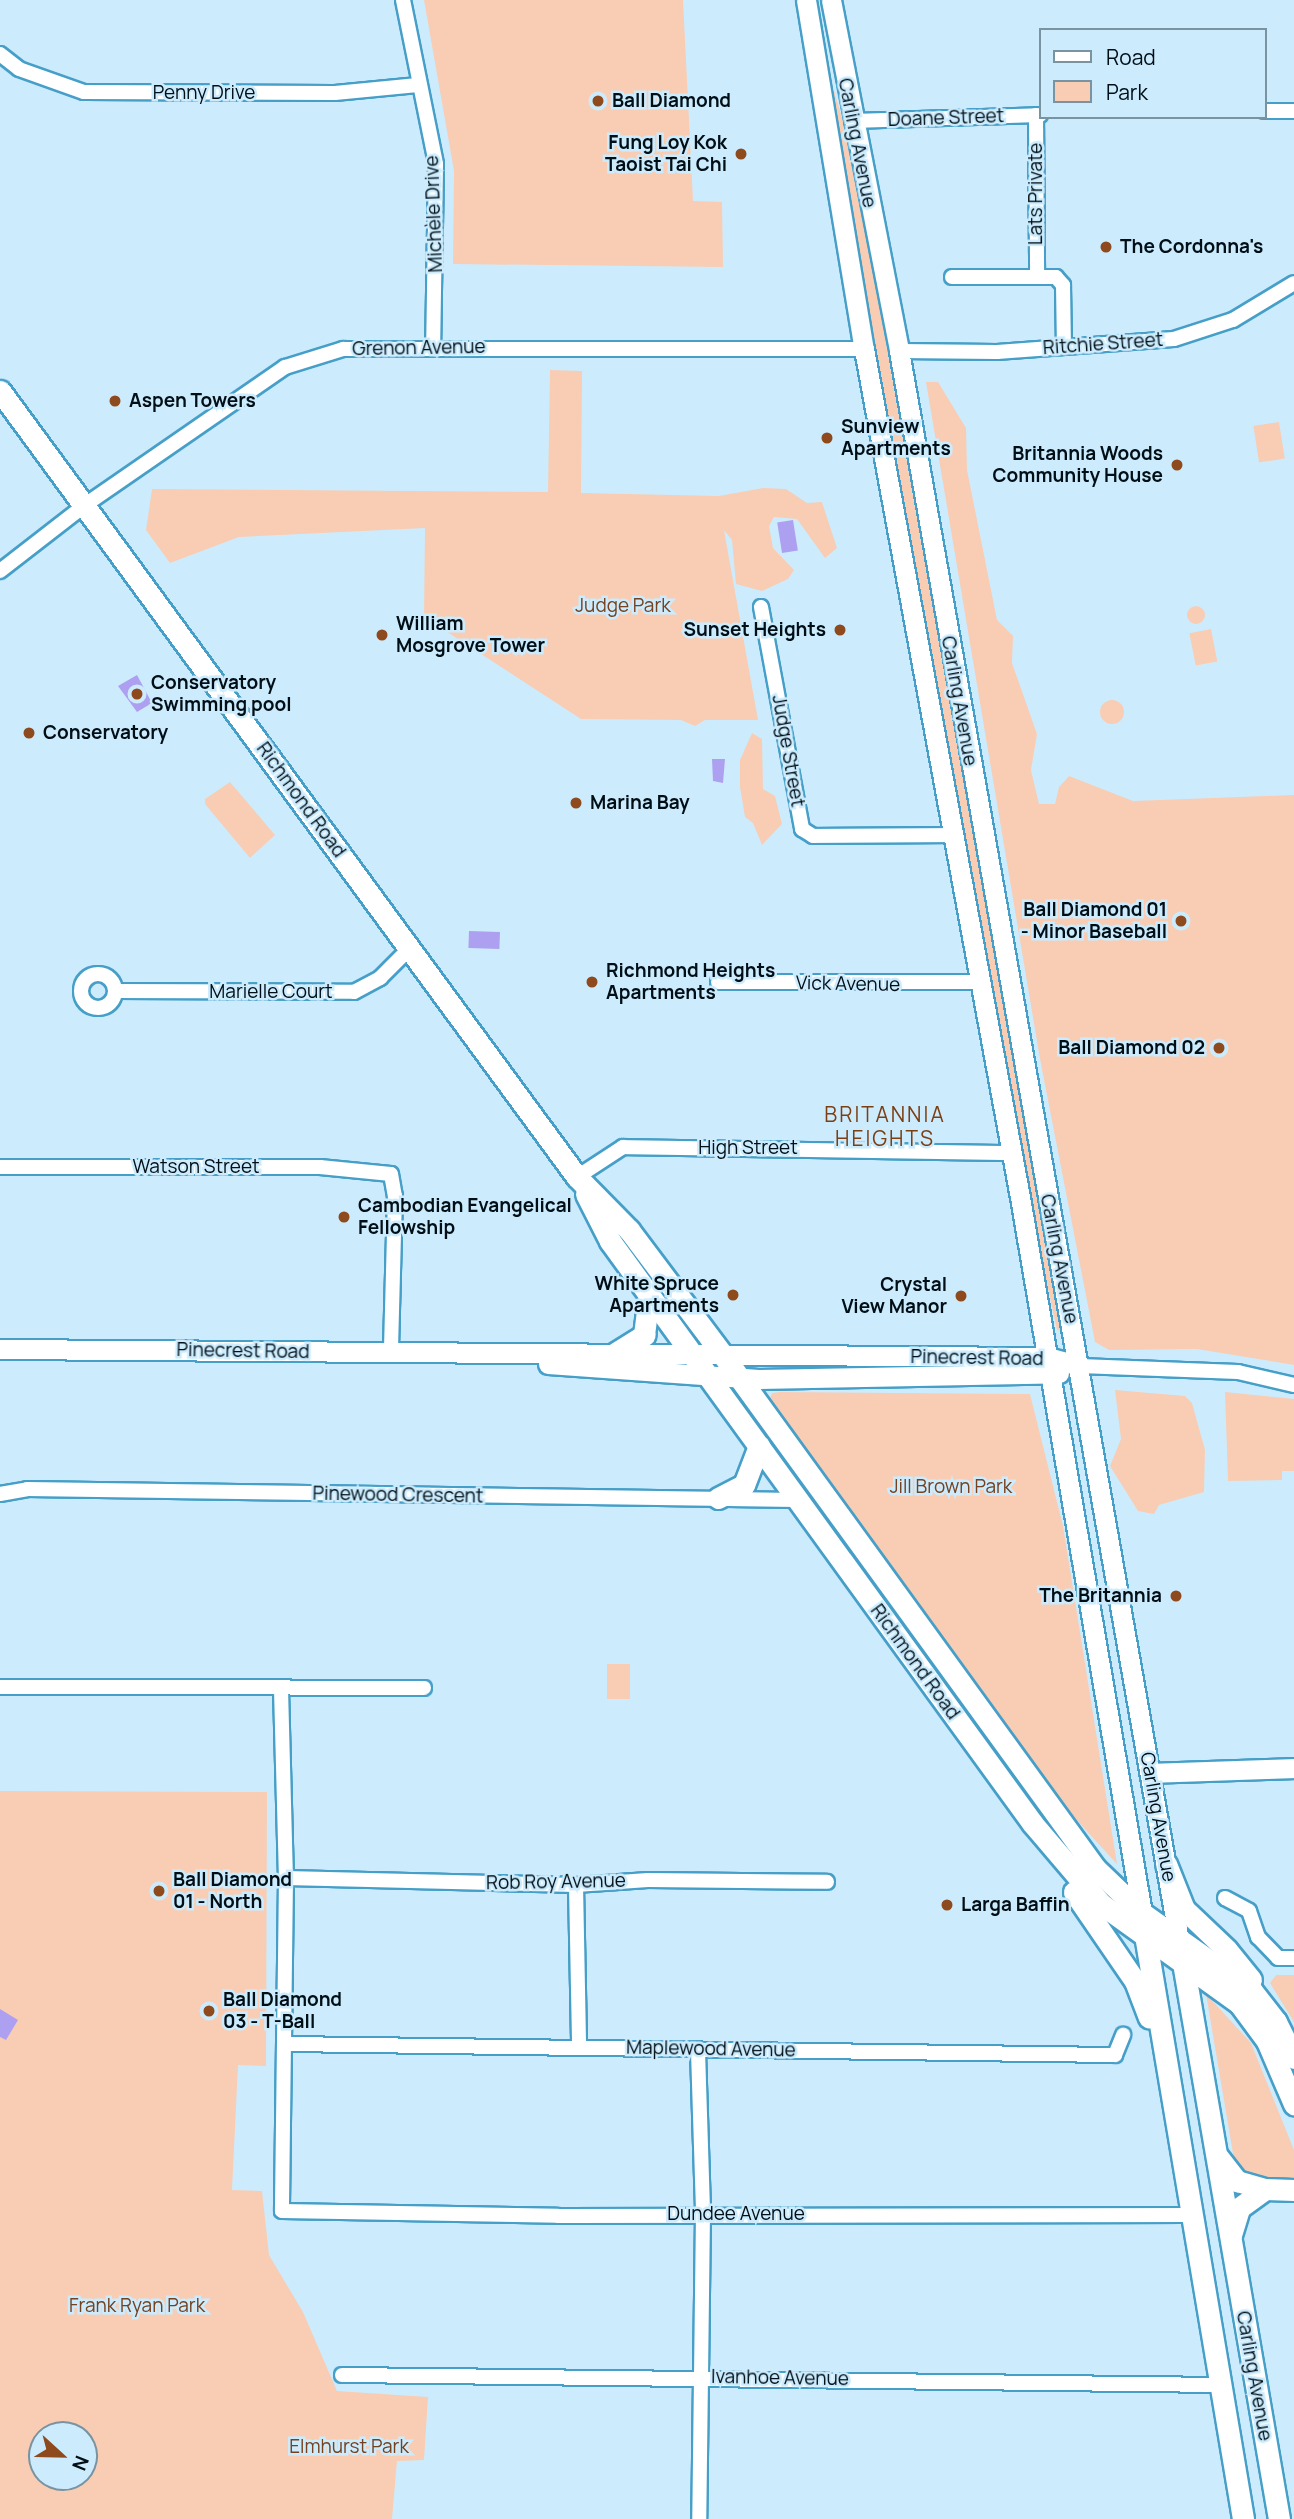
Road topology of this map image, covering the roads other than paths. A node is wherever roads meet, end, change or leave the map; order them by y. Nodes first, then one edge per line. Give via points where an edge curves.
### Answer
1 (403, 0) edge
2 (806, 0) edge
3 (831, 0) edge
4 (0, 54) edge
5 (418, 85) junction
6 (1266, 111) edge
7 (1294, 111) edge
8 (1038, 115) edge
9 (852, 121) junction
10 (1037, 274) junction
11 (952, 277) dead end
12 (1294, 283) edge
13 (433, 347) junction
14 (1064, 347) junction
15 (864, 349) junction
16 (899, 351) junction
17 (0, 391) edge
18 (85, 505) junction
19 (0, 571) edge
20 (761, 607) dead end
21 (952, 835) junction
22 (410, 948) junction
23 (718, 982) dead end
24 (979, 982) junction
25 (116, 991) dead end
26 (1012, 1153) junction
27 (0, 1167) edge
28 (577, 1177) junction
29 (649, 1295) junction
30 (0, 1349) edge
31 (391, 1353) junction
32 (614, 1354) junction
33 (487, 1356) junction
34 (693, 1356) junction
35 (725, 1357) junction
36 (1048, 1366) junction
37 (1080, 1366) junction
38 (706, 1374) junction
39 (740, 1378) junction
40 (1294, 1385) edge
41 (759, 1446) junction
42 (0, 1494) edge
43 (718, 1498) junction
44 (797, 1500) junction
45 (0, 1687) edge
46 (424, 1688) dead end
47 (281, 1689) junction
48 (993, 1729) junction
49 (977, 1746) junction
50 (1294, 1768) edge
51 (1150, 1773) junction
52 (1033, 1824) junction
53 (1166, 1864) junction
54 (286, 1878) junction
55 (827, 1882) dead end
56 (576, 1885) junction
57 (1225, 1898) dead end
58 (1142, 1913) junction
59 (1178, 1935) junction
60 (1146, 1938) junction
61 (1182, 1958) junction
62 (1294, 1958) edge
63 (1262, 2001) junction
64 (1123, 2035) dead end
65 (285, 2044) junction
66 (579, 2047) junction
67 (698, 2051) junction
68 (1294, 2058) edge
69 (1294, 2104) edge
70 (1171, 2105) junction
71 (1215, 2151) junction
72 (1265, 2189) junction
73 (1294, 2190) edge
74 (704, 2213) junction
75 (1190, 2215) junction
76 (1231, 2240) junction
77 (342, 2375) dead end
78 (701, 2376) junction
79 (1219, 2385) junction
80 (699, 2519) edge
81 (1243, 2519) edge
82 (1279, 2519) edge

1 - 5 street, Michèle Drive
2 - 15 main road, Carling Avenue
3 - 9 main road, Carling Avenue
4 - 5 street, Penny Drive via 19,69 84,92 335,93
5 - 13 street, Michèle Drive via 436,164
6 - 7 street
8 - 9 street, Doane Street
8 - 10 street, Lats Private
9 - 16 main road, Carling Avenue
10 - 11 street
10 - 14 street via 1055,277 1063,285
12 - 14 street, Ritchie Street via 1204,332 1174,339
13 - 15 street, Grenon Avenue
13 - 18 street, Grenon Avenue via 343,349 285,367
14 - 16 street, Ritchie Street
15 - 21 main road, Carling Avenue
16 - 37 main road, Carling Avenue
17 - 18 main road, Richmond Road
18 - 19 street, Grenon Avenue
18 - 22 main road, Richmond Road
20 - 21 street, Judge Street via 802,829 813,836
21 - 24 main road, Carling Avenue
22 - 25 street, Marielle Court via 380,978 354,992
22 - 28 main road, Richmond Road
23 - 24 street, Vick Avenue
24 - 26 main road, Carling Avenue
26 - 28 street, High Street via 623,1147
26 - 36 main road, Carling Avenue
27 - 31 street, Watson Street via 320,1167 391,1174 396,1196
28 - 29 main road, Richmond Road via 610,1241
28 - 35 main road, Richmond Road via 629,1230
29 - 32 main road via 644,1335
29 - 34 main road, Richmond Road
30 - 31 main road, Pinecrest Road
31 - 33 main road, Pinecrest Road
32 - 33 main road, Pinecrest Road
32 - 34 main road, Pinecrest Road
33 - 38 main road, Pinecrest Road via 600,1370
34 - 35 main road, Pinecrest Road
34 - 38 main road, Richmond Road
35 - 36 main road, Pinecrest Road
35 - 39 main road, Richmond Road
36 - 37 main road, Pinecrest Road
36 - 39 main road, Pinecrest Road
36 - 58 main road, Carling Avenue
37 - 40 street via 1238,1372
37 - 51 main road, Carling Avenue
38 - 39 main road, Pinecrest Road
38 - 41 main road, Richmond Road
39 - 48 main road, Richmond Road
41 - 43 main road via 744,1485
41 - 44 main road, Richmond Road
42 - 43 street, Pinewood Crescent via 27,1489
43 - 44 street, Pinewood Crescent
44 - 49 main road, Richmond Road
45 - 47 street
46 - 47 street
47 - 54 street
48 - 49 main road
48 - 58 main road, Richmond Road via 1095,1868
49 - 52 main road, Richmond Road
50 - 51 main road
51 - 53 main road, Carling Avenue
52 - 60 main road, Richmond Road via 1101,1904
52 - 70 main road via 1140,1991
53 - 59 main road, Carling Avenue
53 - 63 main road via 1184,1909 1235,1957
54 - 56 street, Rob Roy Avenue
54 - 65 street
55 - 56 street, Rob Roy Avenue via 648,1880
56 - 66 street
57 - 62 street via 1249,1911 1258,1937 1278,1958
58 - 59 main road, Richmond Road
58 - 60 main road, Carling Avenue
59 - 61 main road, Carling Avenue
59 - 63 main road, Richmond Road
60 - 61 main road, Richmond Road
60 - 70 main road, Carling Avenue
61 - 69 main road, Richmond Road via 1229,1994 1259,2027
61 - 71 main road, Carling Avenue
63 - 68 main road, Richmond Road
64 - 67 street, Maplewood Avenue via 1115,2055
65 - 66 street, Maplewood Avenue
65 - 74 street, Dundee Avenue via 282,2211 558,2216
66 - 67 street, Maplewood Avenue
67 - 74 street
70 - 75 main road, Carling Avenue
71 - 72 main road via 1230,2175
71 - 76 main road, Carling Avenue
72 - 73 main road
72 - 76 main road via 1239,2208
74 - 75 street, Dundee Avenue
74 - 78 street
75 - 79 main road, Carling Avenue
76 - 82 main road, Carling Avenue
77 - 78 street, Ivanhoe Avenue
78 - 79 street, Ivanhoe Avenue
78 - 80 street
79 - 81 main road, Carling Avenue

